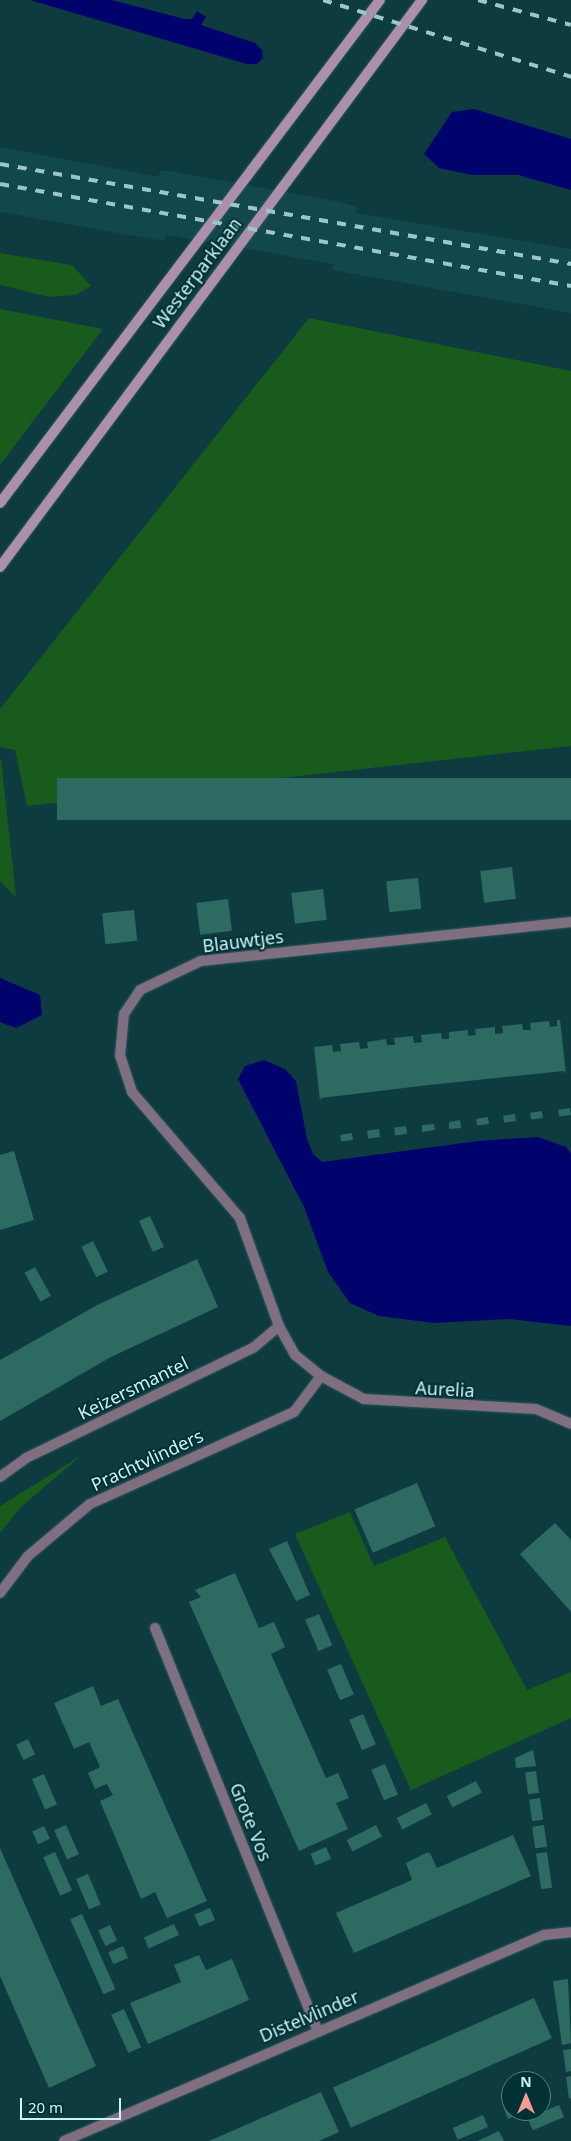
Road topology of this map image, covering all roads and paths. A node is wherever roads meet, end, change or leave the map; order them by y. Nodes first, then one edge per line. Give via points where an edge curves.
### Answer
1 (380, 0) edge
2 (422, 0) edge
3 (0, 503) edge
4 (0, 567) edge
5 (571, 922) edge
6 (279, 1326) junction
7 (321, 1376) junction
8 (571, 1424) edge
9 (0, 1477) edge
10 (0, 1593) edge
11 (155, 1628) dead end
12 (571, 1932) edge
13 (317, 2029) junction
14 (64, 2141) edge

1 - 3 main road, Westerparklaan
2 - 4 main road, Westerparklaan
5 - 6 street, Blauwtjes via 201,961 140,990 124,1014 120,1056 132,1092 240,1218
6 - 7 street, Blauwtjes via 295,1356
6 - 9 street, Keizersmantel via 253,1348 26,1458
7 - 8 street, Aurelia via 364,1399 536,1409
7 - 10 street, Prachtvlinders via 294,1412 90,1504 28,1556
11 - 13 street, Grote Vos
12 - 13 street, Distelvlinder via 544,1935
13 - 14 street, Distelvlinder

